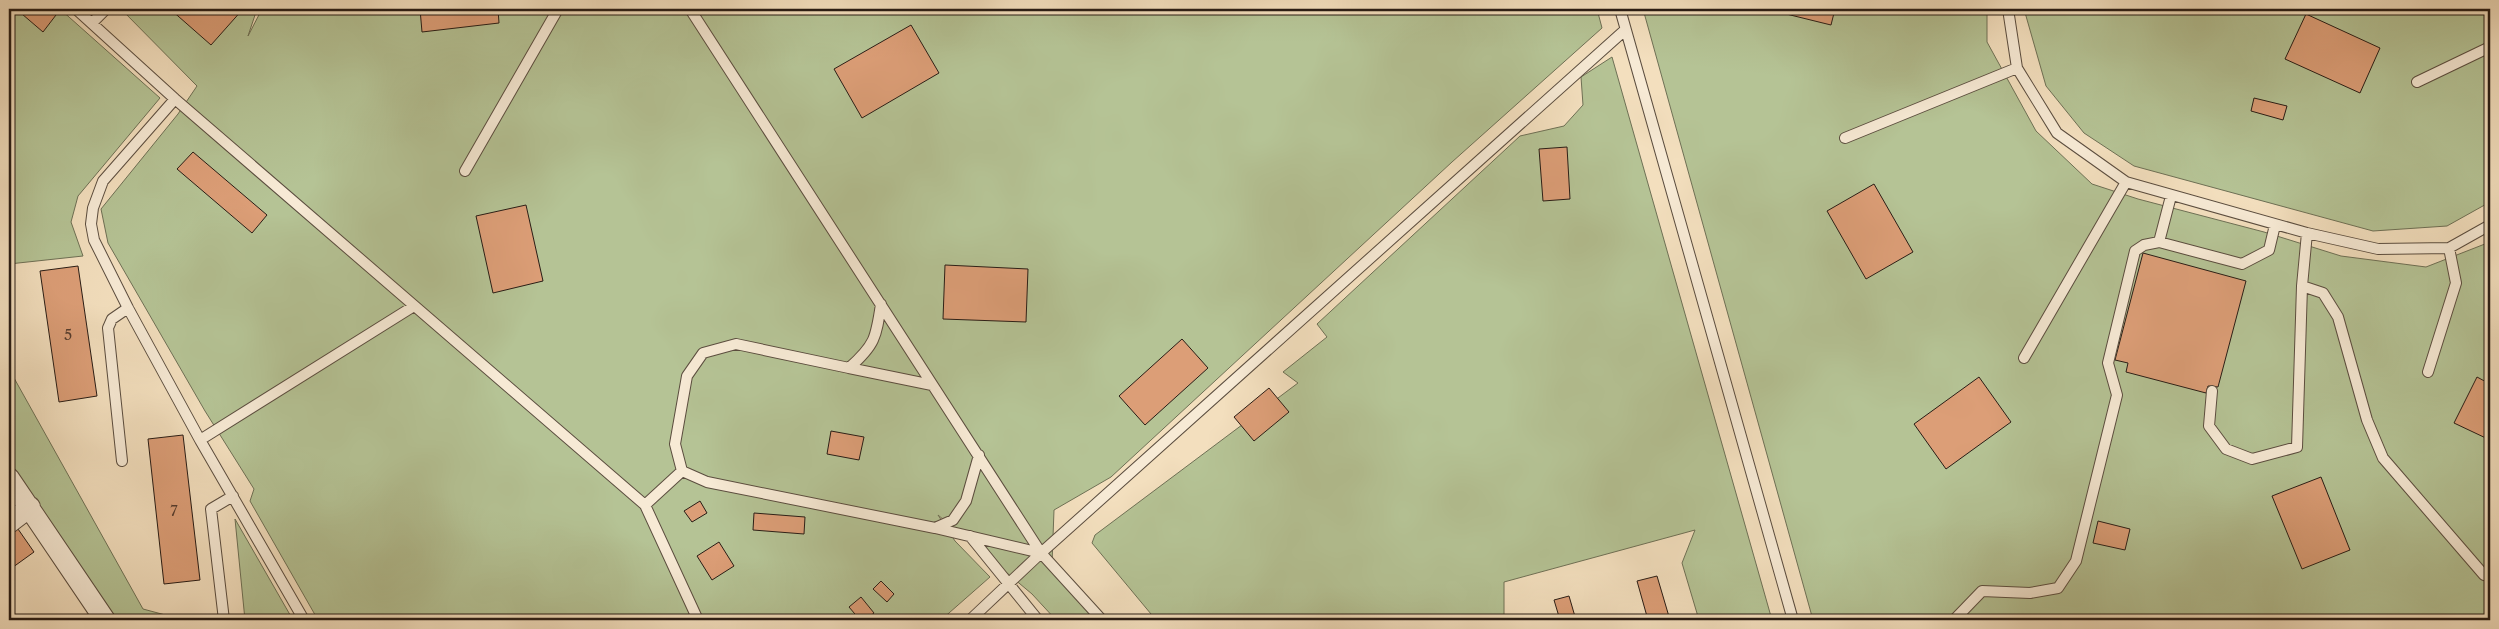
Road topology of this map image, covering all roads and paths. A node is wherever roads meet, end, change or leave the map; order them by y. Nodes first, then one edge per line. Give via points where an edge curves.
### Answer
1 (76, 9) edge
2 (106, 9) edge
3 (558, 9) edge
4 (690, 9) edge
5 (1620, 9) edge
6 (2008, 9) edge
7 (92, 23) junction
8 (1625, 30) junction
9 (2490, 47) edge
10 (2017, 68) junction
11 (2417, 82) dead end
12 (175, 99) junction
13 (1845, 138) dead end
14 (465, 171) dead end
15 (2126, 182) junction
16 (2171, 196) junction
17 (2275, 224) junction
18 (2490, 225) edge
19 (2307, 233) junction
20 (2159, 242) junction
21 (2449, 248) junction
22 (2302, 286) junction
23 (881, 304) junction
24 (414, 306) junction
25 (128, 308) junction
26 (2024, 358) dead end
27 (849, 368) junction
28 (2428, 372) dead end
29 (932, 385) junction
30 (2212, 391) dead end
31 (200, 440) junction
32 (979, 455) junction
33 (122, 461) dead end
34 (682, 471) junction
35 (9, 478) edge
36 (232, 496) junction
37 (645, 505) junction
38 (30, 507) junction
39 (9, 523) edge
40 (935, 528) junction
41 (970, 536) junction
42 (1041, 553) junction
43 (2490, 576) edge
44 (1007, 585) junction
45 (105, 620) edge
46 (224, 620) edge
47 (304, 620) edge
48 (698, 620) edge
49 (970, 620) edge
50 (1038, 620) edge
51 (1102, 620) edge
52 (1793, 620) edge
53 (1954, 620) edge

1 - 7 lane
2 - 7 lane
3 - 14 lane
4 - 23 lane
5 - 8 lane
6 - 10 lane
7 - 12 lane
8 - 42 lane
8 - 52 lane
9 - 11 lane
10 - 13 lane
10 - 15 lane via 2057,133
12 - 24 lane
12 - 25 lane via 108,174 98,190 93,208 91,224 96,248
15 - 16 lane
15 - 26 lane
16 - 17 lane
16 - 20 lane
17 - 19 lane
17 - 20 lane via 2269,250 2242,264
18 - 21 lane
19 - 21 lane via 2378,249
19 - 22 lane
20 - 53 lane via 2135,251 2108,364 2117,395 2076,561 2058,588 2030,593 1982,591
21 - 28 lane via 2456,283
22 - 30 lane via 2298,447 2252,459 2226,449 2209,426
22 - 43 lane via 2323,293 2338,317 2367,420 2383,458 2484,575
23 - 27 lane via 877,333 868,352
23 - 29 lane
24 - 31 lane
24 - 37 lane
25 - 31 lane
25 - 33 lane via 112,319 108,328
27 - 29 lane
27 - 34 lane via 736,344 703,353 687,376 674,444
29 - 32 lane
31 - 36 lane
32 - 40 lane via 966,501 953,520
32 - 42 lane
34 - 37 lane
34 - 40 lane via 707,482
35 - 38 street
36 - 46 lane via 211,509
36 - 47 lane
37 - 48 lane
38 - 39 street
38 - 45 street
40 - 41 lane
41 - 42 lane
41 - 44 lane
42 - 44 lane
42 - 51 lane
44 - 49 lane
44 - 50 lane

